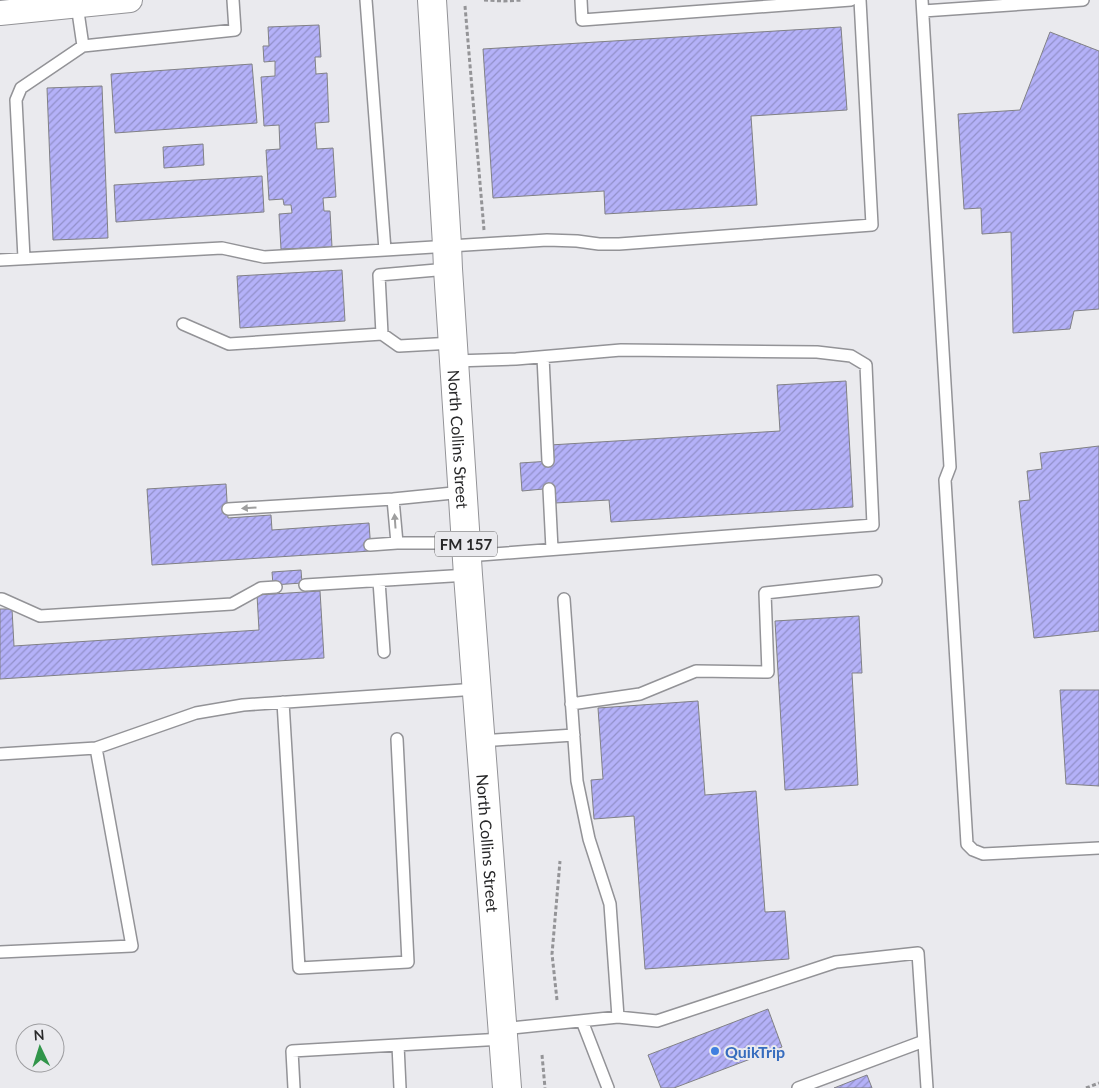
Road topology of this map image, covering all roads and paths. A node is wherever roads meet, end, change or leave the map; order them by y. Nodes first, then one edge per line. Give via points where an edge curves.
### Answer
1 (130, 0) edge
2 (233, 0) edge
3 (366, 0) edge
4 (432, 0) edge
5 (484, 0) edge
6 (523, 0) edge
7 (581, 0) edge
8 (851, 0) edge
9 (860, 0) edge
10 (1083, 0) edge
11 (77, 5) junction
12 (707, 5) edge
13 (465, 6) dead end
14 (922, 6) edge
15 (0, 14) edge
16 (83, 46) junction
17 (485, 244) junction
18 (385, 250) junction
19 (448, 257) junction
20 (24, 258) junction
21 (0, 260) edge
22 (182, 324) dead end
23 (382, 334) junction
24 (454, 352) junction
25 (543, 357) junction
26 (548, 461) dead end
27 (549, 489) dead end
28 (463, 492) junction
29 (393, 499) junction
30 (228, 510) dead end
31 (397, 543) junction
32 (370, 545) dead end
33 (552, 549) junction
34 (467, 558) junction
35 (379, 581) junction
36 (876, 581) dead end
37 (305, 585) dead end
38 (276, 587) dead end
39 (0, 599) edge
40 (564, 599) dead end
41 (384, 652) dead end
42 (476, 689) junction
43 (283, 702) junction
44 (572, 704) junction
45 (574, 735) junction
46 (397, 739) dead end
47 (480, 741) junction
48 (96, 748) junction
49 (0, 754) edge
50 (1099, 848) edge
51 (560, 861) dead end
52 (0, 952) edge
53 (557, 1000) dead end
54 (618, 1017) junction
55 (582, 1020) junction
56 (502, 1034) junction
57 (924, 1041) junction
58 (398, 1045) junction
59 (542, 1056) dead end
60 (1099, 1083) edge
61 (294, 1088) edge
62 (400, 1088) edge
63 (507, 1088) edge
64 (544, 1088) edge
65 (608, 1088) edge
66 (798, 1088) edge
67 (928, 1088) edge
68 (1086, 1088) edge

1 - 11 street
2 - 16 lane via 235,30
3 - 18 lane
4 - 19 main road, North Collins Street / FM 157
5 - 6 path
7 - 12 lane via 582,20
8 - 12 lane
9 - 17 lane via 872,225 620,244 577,240
10 - 14 lane
11 - 15 street
11 - 16 lane
13 - 17 path
14 - 50 lane via 950,467 945,480 967,844 983,854
16 - 20 lane via 21,88 16,100
17 - 19 lane
18 - 19 lane
18 - 20 lane via 264,257 222,248
19 - 23 lane via 379,275
19 - 24 main road, North Collins Street / FM 157
20 - 21 lane
22 - 23 lane via 229,344
23 - 24 lane via 399,346
24 - 25 lane via 516,359
24 - 28 main road, North Collins Street / FM 157
25 - 26 lane
25 - 33 lane via 621,350 818,352 851,356 866,365 873,525
27 - 33 lane
28 - 29 lane
28 - 34 main road, North Collins Street / FM 157
29 -> 30 lane
31 -> 29 lane
31 - 32 lane
31 - 34 lane
33 - 34 lane
34 - 35 lane
34 - 42 main road, North Collins Street / FM 157
35 - 37 lane
35 - 41 lane
36 - 44 lane via 764,593 768,672 696,671 640,694
38 - 39 lane via 261,588 232,604 40,616
40 - 44 lane
42 - 43 lane
42 - 47 main road, North Collins Street / FM 157
43 - 46 lane via 299,968 408,962
43 - 48 lane via 196,713
44 - 45 lane
45 - 47 lane
45 - 54 lane via 577,782 588,839 610,904
47 - 56 main road, North Collins Street / FM 157
48 - 49 lane
48 - 52 lane via 132,946
51 - 53 path via 552,954
54 - 55 lane
54 - 57 lane via 657,1021 836,962 918,953
55 - 56 lane
55 - 65 lane
56 - 58 lane
56 - 63 main road, North Collins Street / FM 157
57 - 66 lane
57 - 67 lane
58 - 61 lane via 292,1051
58 - 62 lane
59 - 64 path
60 - 68 path

